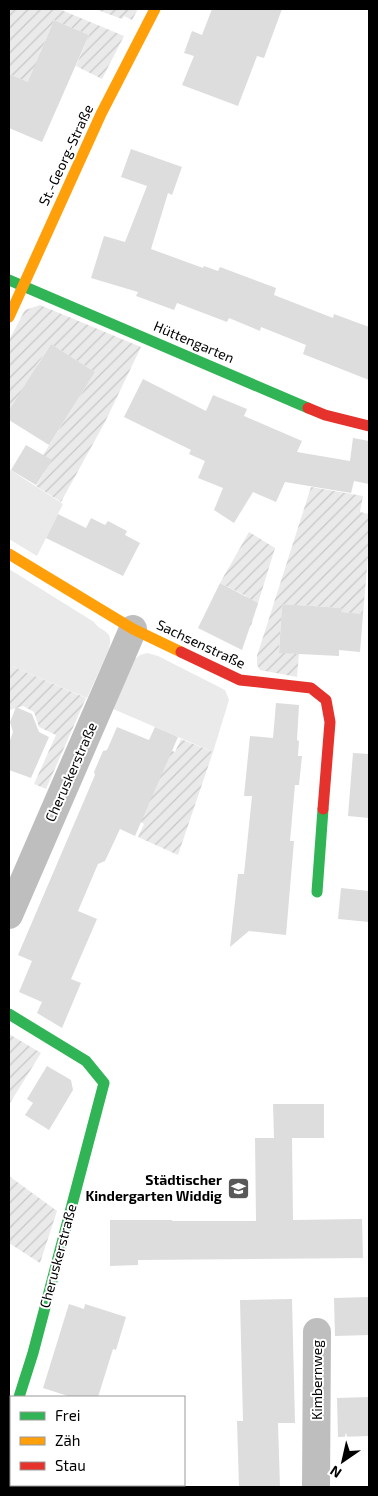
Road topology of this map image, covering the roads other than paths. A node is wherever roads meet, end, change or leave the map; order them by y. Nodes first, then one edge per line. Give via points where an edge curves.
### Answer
1 (155, 9) edge
2 (9, 280) edge
3 (23, 286) junction
4 (9, 317) edge
5 (369, 426) edge
6 (9, 554) edge
7 (134, 629) junction
8 (317, 892) dead end
9 (9, 915) edge
10 (9, 1014) edge
11 (317, 1332) dead end
12 (19, 1396) edge
13 (316, 1487) edge

1 - 3 street, St.-Georg-Straße via 101,114
2 - 3 street, Hüttengarten
3 - 4 street, St.-Georg-Straße
3 - 5 street, Hüttengarten via 325,415
6 - 7 street, Sachsenstraße
7 - 8 street, Sachsenstraße via 240,680 311,688 326,700 330,722
7 - 9 street, Cheruskerstraße
10 - 12 street, Cheruskerstraße via 86,1061 104,1083
11 - 13 street, Kimbernweg

